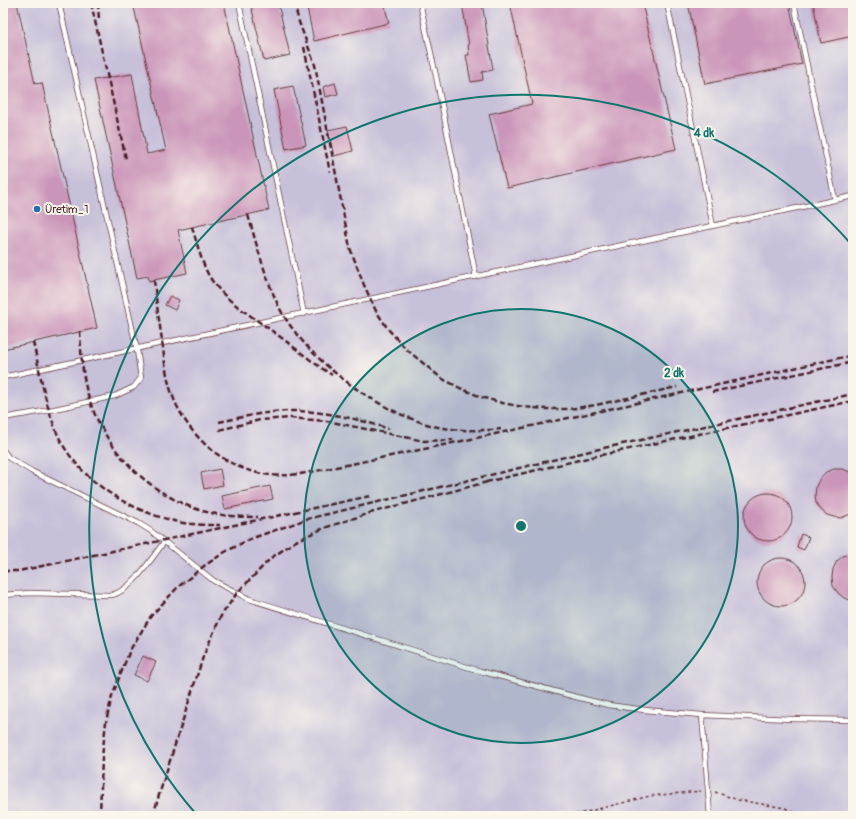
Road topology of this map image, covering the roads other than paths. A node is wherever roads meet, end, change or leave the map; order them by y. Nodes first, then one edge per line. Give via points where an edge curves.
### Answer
1 (59, 3) edge
2 (239, 3) edge
3 (420, 3) edge
4 (667, 3) edge
5 (794, 3) edge
6 (853, 196) edge
7 (834, 200) junction
8 (713, 226) junction
9 (476, 277) junction
10 (304, 314) junction
11 (137, 350) junction
12 (3, 378) edge
13 (3, 418) edge
14 (3, 450) edge
15 (164, 542) junction
16 (3, 595) edge
17 (702, 715) junction
18 (853, 720) edge
19 (690, 816) edge
20 (703, 816) edge
21 (710, 816) edge

1 - 11 lane
2 - 10 lane
3 - 9 lane
4 - 8 lane
5 - 7 lane
6 - 7 lane
7 - 8 lane
8 - 9 lane
9 - 10 lane
10 - 11 lane
11 - 12 lane
11 - 13 lane via 141,378 134,387 115,396
14 - 15 lane via 9,458 33,472 138,523
15 - 16 lane via 144,569 119,593
15 - 17 lane via 214,581 256,601 576,698 645,710
17 - 18 lane
17 - 21 lane
19 - 20 lane

